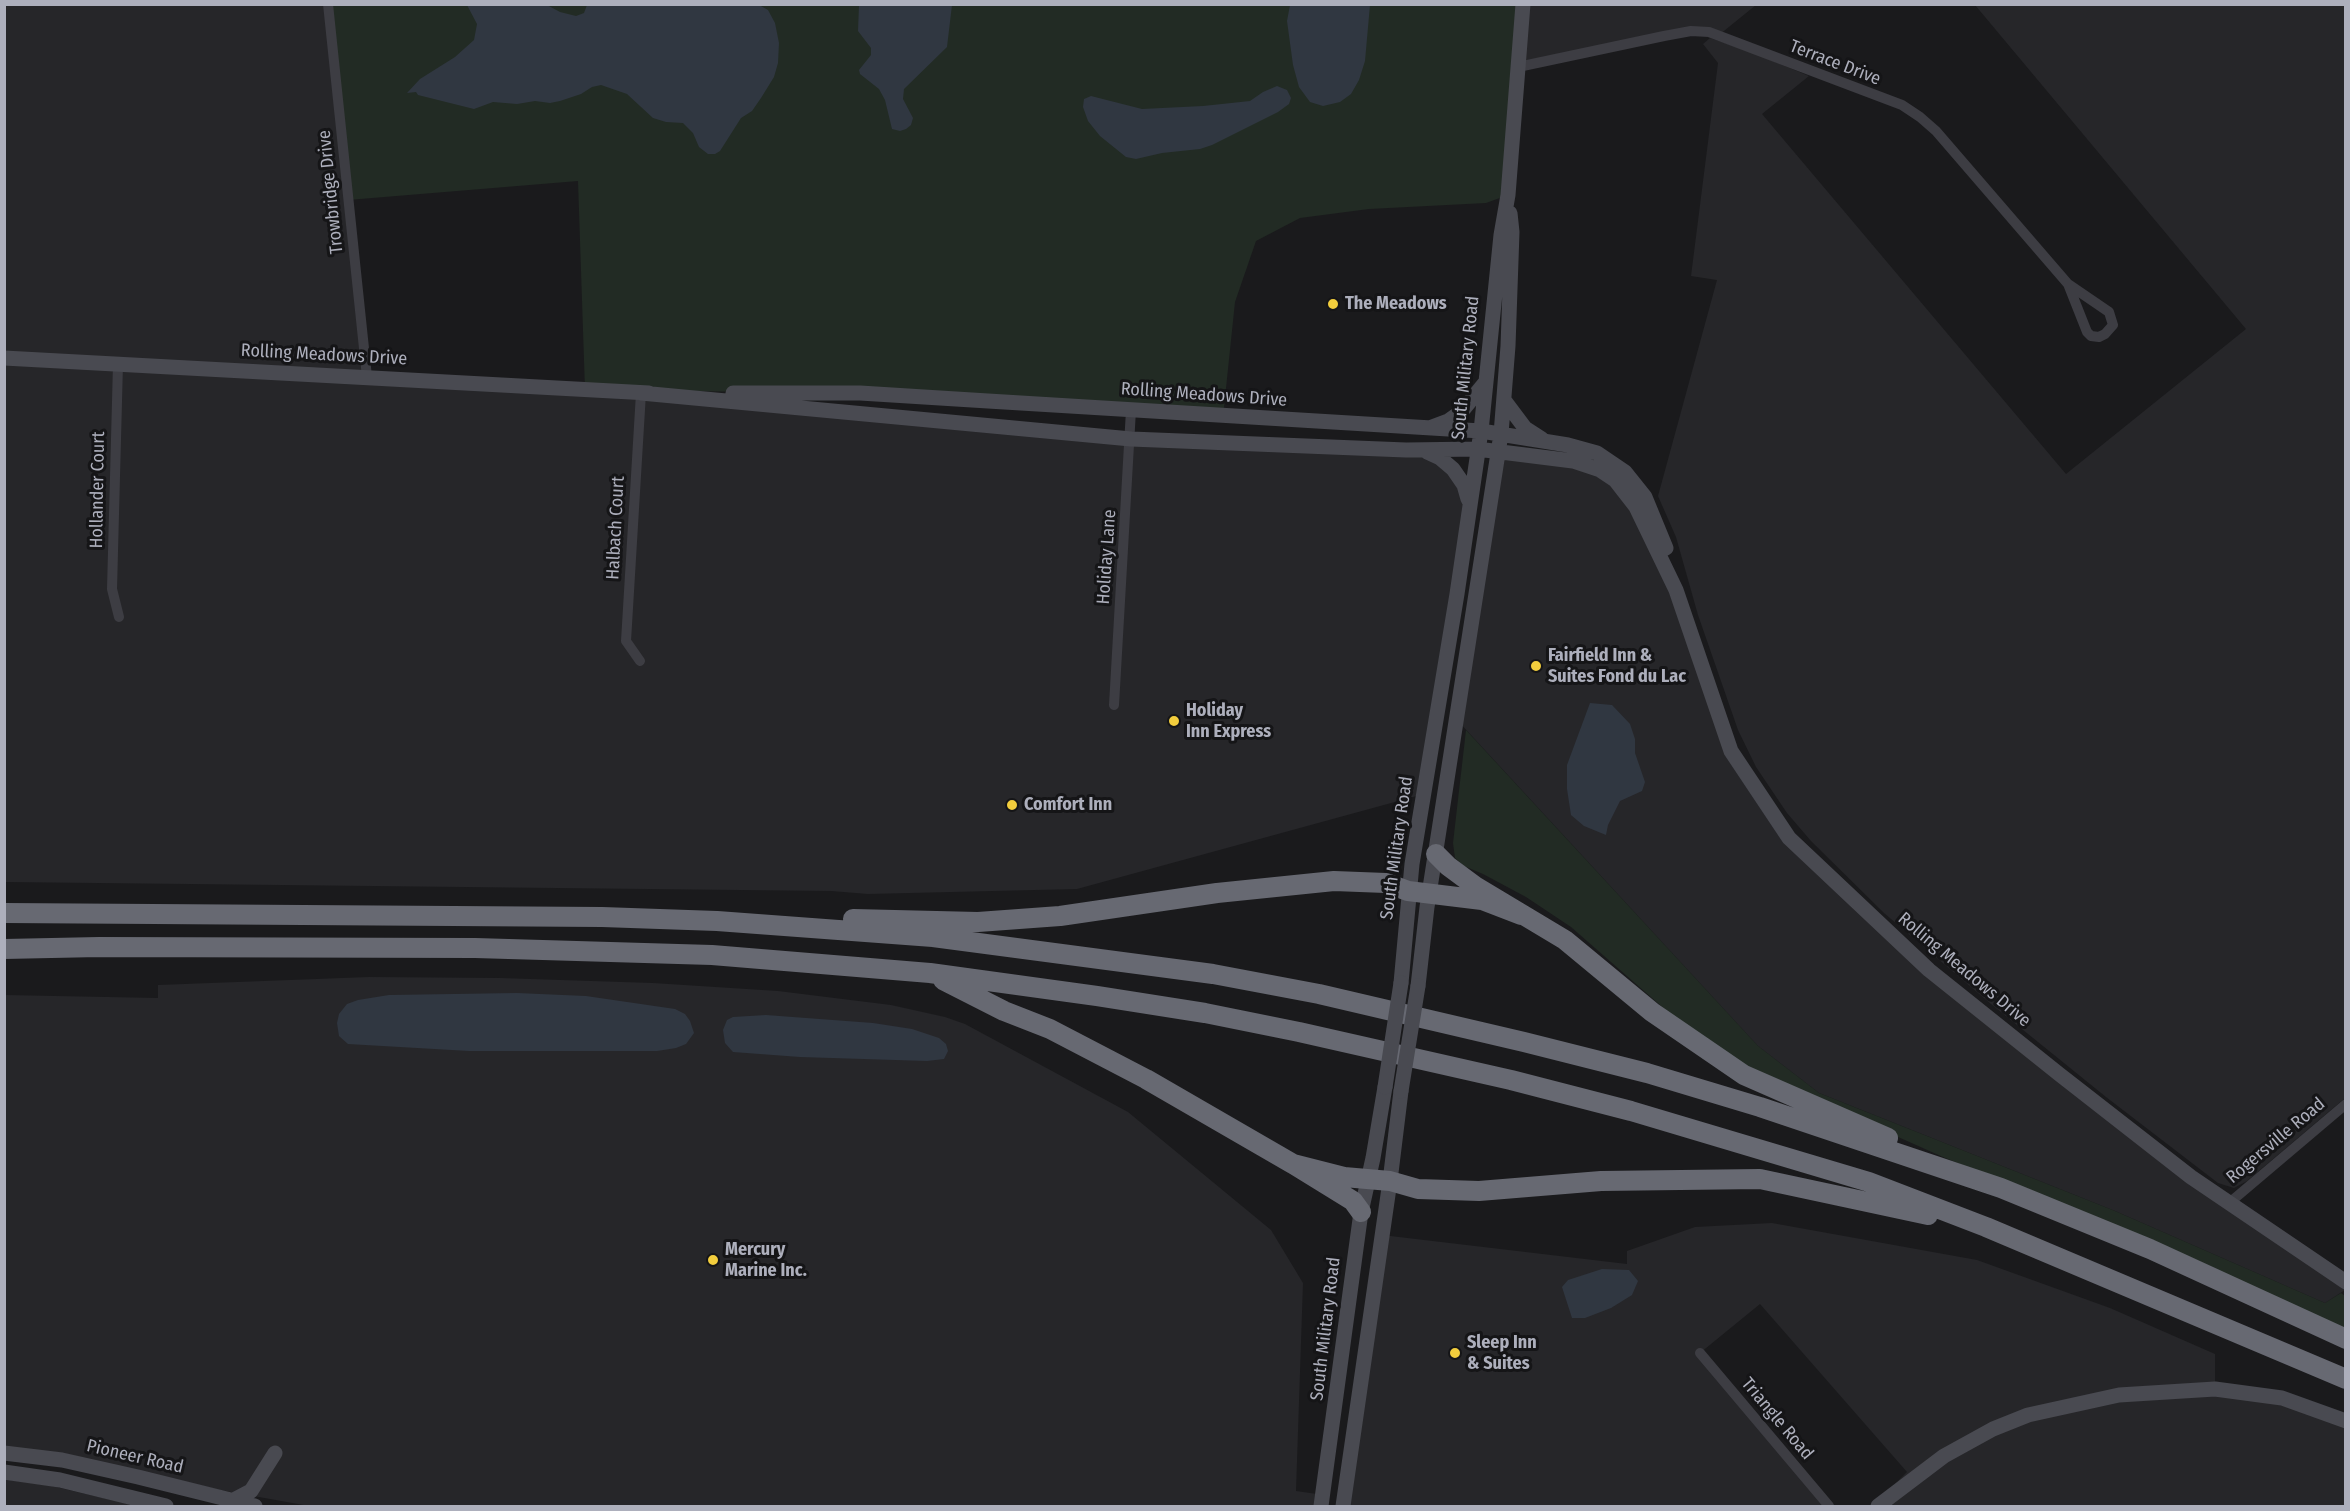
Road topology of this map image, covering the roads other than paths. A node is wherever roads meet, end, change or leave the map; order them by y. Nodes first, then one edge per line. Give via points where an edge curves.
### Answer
1 (328, 4) edge
2 (1523, 4) edge
3 (1518, 67) junction
4 (1508, 195) junction
5 (2068, 284) junction
6 (4, 358) edge
7 (118, 364) junction
8 (367, 376) junction
9 (1486, 382) junction
10 (641, 393) junction
11 (1504, 400) junction
12 (1131, 410) junction
13 (1429, 428) junction
14 (1481, 432) junction
15 (1501, 435) junction
16 (1131, 440) junction
17 (1544, 441) junction
18 (1477, 449) junction
19 (1421, 450) junction
20 (1498, 452) junction
21 (1469, 503) junction
22 (1676, 590) junction
23 (119, 617) dead end
24 (640, 662) dead end
25 (1114, 705) dead end
26 (1436, 854) junction
27 (1408, 891) junction
28 (1429, 894) junction
29 (4, 913) edge
30 (1521, 915) junction
31 (717, 921) junction
32 (4, 949) edge
33 (930, 973) junction
34 (2346, 1104) edge
35 (1293, 1164) junction
36 (1368, 1178) junction
37 (1390, 1180) junction
38 (2001, 1188) junction
39 (2228, 1204) junction
40 (1361, 1212) junction
41 (1986, 1227) junction
42 (2346, 1282) edge
43 (2346, 1339) edge
44 (1700, 1353) dead end
45 (2346, 1379) edge
46 (2346, 1421) edge
47 (4, 1453) edge
48 (275, 1453) dead end
49 (4, 1472) edge
50 (232, 1501) junction
51 (166, 1506) edge
52 (255, 1506) edge
53 (1321, 1506) edge
54 (1343, 1506) edge
55 (1829, 1506) edge
56 (1878, 1506) edge

1 - 8 street, Trowbridge Drive
2 - 3 main road, South Military Road
3 - 4 main road, South Military Road
3 - 5 street, Terrace Drive via 1664,36 1709,32 1902,105 1936,131
4 - 9 main road, South Military Road
4 - 11 main road, South Military Road via 1511,252
5 - 5 street, Terrace Drive via 2087,332 2099,337 2105,334 2113,325 2109,312
6 - 7 main road, Rolling Meadows Drive
7 - 8 main road, Rolling Meadows Drive
7 - 23 street, Hollander Court via 112,589
8 - 10 main road, Rolling Meadows Drive
9 - 13 main road via 1462,411
9 - 14 main road, South Military Road
10 - 12 main road, Rolling Meadows Drive via 860,393
10 - 16 main road, Rolling Meadows Drive
10 - 24 street, Halbach Court via 626,640
11 - 15 main road, South Military Road
11 - 17 main road via 1525,428
12 - 13 main road, Rolling Meadows Drive
12 - 16 street, Holiday Lane
13 - 14 main road, Rolling Meadows Drive
14 - 15 main road, Rolling Meadows Drive
14 - 18 main road, South Military Road
15 - 17 main road, Rolling Meadows Drive
15 - 20 main road, South Military Road
16 - 19 main road, Rolling Meadows Drive
16 - 25 street, Holiday Lane
17 - 22 main road, Rolling Meadows Drive via 1597,453 1633,480 1645,496 1661,534
18 - 19 main road, Rolling Meadows Drive
18 - 20 main road, Rolling Meadows Drive
18 - 21 main road, South Military Road
19 - 21 main road via 1453,469 1464,485
20 - 22 main road, Rolling Meadows Drive via 1573,461 1616,480 1636,507
20 - 26 main road, South Military Road
21 - 27 main road, South Military Road
22 - 39 main road, Rolling Meadows Drive via 1731,751 1789,838 1929,970
26 - 28 main road, South Military Road
26 - 30 highway via 1457,874
27 - 28 highway
27 - 31 highway via 1386,884 1334,881 1002,920
27 - 36 main road, South Military Road, bridge via 1401,982
28 - 30 highway via 1482,900
28 - 37 main road, South Military Road, bridge
29 - 31 highway via 558,916
30 - 38 highway via 1565,940 1652,1012 1744,1075
31 - 38 highway via 933,937 1213,974 1319,994 1647,1073
32 - 33 highway via 475,948 712,955
33 - 35 highway via 1146,1079
33 - 41 highway via 1205,1013 1511,1080 1631,1111 1869,1182
34 - 39 street, Rogersville Road
35 - 36 highway via 1328,1174
35 - 40 highway via 1353,1201
36 - 37 highway
36 - 40 main road, South Military Road
37 - 41 highway via 1418,1190 1479,1191 1601,1181 1760,1179
37 - 54 main road, South Military Road
38 - 43 highway via 2150,1249
39 - 42 main road, Rolling Meadows Drive
40 - 53 main road, South Military Road
41 - 45 highway
44 - 55 street, Triangle Road
46 - 56 main road via 2282,1398 2215,1389 2119,1395 2028,1415 1993,1430 1944,1456
47 - 50 main road, Pioneer Road via 73,1463
48 - 50 main road via 251,1491
49 - 51 main road via 60,1480
50 - 52 main road, Pioneer Road

